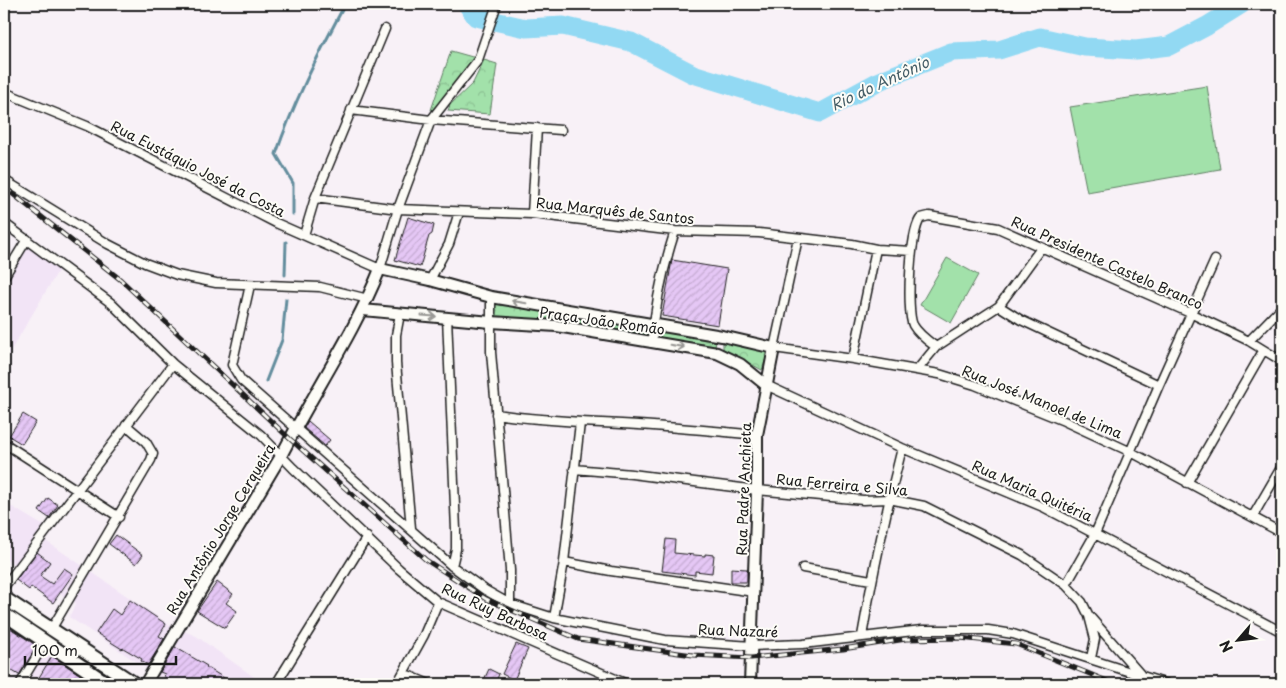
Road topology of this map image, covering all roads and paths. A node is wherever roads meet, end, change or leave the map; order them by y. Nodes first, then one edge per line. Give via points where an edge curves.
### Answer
1 (497, 4) edge
2 (385, 29) dead end
3 (4, 92) edge
4 (351, 110) junction
5 (431, 120) junction
6 (537, 128) junction
7 (562, 130) dead end
8 (4, 180) edge
9 (315, 198) junction
10 (398, 210) junction
11 (459, 212) junction
12 (532, 214) junction
13 (4, 223) edge
14 (675, 231) junction
15 (304, 235) junction
16 (798, 238) junction
17 (27, 239) junction
18 (1041, 248) junction
19 (876, 250) junction
20 (912, 251) junction
21 (1215, 260) dead end
22 (380, 269) junction
23 (4, 277) edge
24 (430, 280) junction
25 (250, 285) junction
26 (491, 297) junction
27 (368, 299) junction
28 (999, 306) junction
29 (1282, 307) edge
30 (561, 309) junction
31 (363, 310) junction
32 (1190, 313) junction
33 (400, 314) junction
34 (447, 317) junction
35 (491, 322) junction
36 (654, 324) junction
37 (557, 326) junction
38 (722, 336) junction
39 (1249, 342) junction
40 (652, 343) junction
41 (774, 348) junction
42 (936, 348) junction
43 (1263, 351) junction
44 (717, 352) junction
45 (854, 359) junction
46 (1282, 361) edge
47 (173, 364) junction
48 (917, 370) junction
49 (766, 385) junction
50 (1159, 385) junction
51 (496, 414) junction
52 (580, 423) junction
53 (126, 425) junction
54 (294, 428) junction
55 (757, 435) junction
56 (4, 443) edge
57 (902, 448) junction
58 (1131, 452) junction
59 (281, 456) junction
60 (1282, 466) edge
61 (574, 469) junction
62 (1187, 483) junction
63 (77, 490) junction
64 (757, 490) junction
65 (889, 499) junction
66 (1253, 516) junction
67 (119, 517) junction
68 (411, 528) junction
69 (1282, 533) edge
70 (1095, 534) junction
71 (367, 537) junction
72 (564, 562) junction
73 (452, 566) junction
74 (803, 568) dead end
75 (872, 580) junction
76 (1066, 585) junction
77 (4, 587) edge
78 (754, 592) junction
79 (4, 598) edge
80 (438, 602) junction
81 (510, 604) junction
82 (4, 614) edge
83 (1089, 616) junction
84 (554, 618) junction
85 (52, 628) junction
86 (1282, 632) edge
87 (862, 636) junction
88 (46, 641) junction
89 (752, 646) junction
90 (1091, 658) junction
91 (403, 673) junction
92 (1142, 676) junction
93 (607, 681) edge
94 (20, 684) edge
95 (108, 684) edge
96 (135, 684) edge
97 (145, 684) edge
98 (276, 684) edge
99 (397, 684) edge
100 (429, 684) edge
101 (627, 684) edge
102 (750, 684) edge
103 (1167, 684) edge

1 - 5 street via 478,60
2 - 4 street
3 - 15 street, Rua Eustáquio José da Costa via 87,126
4 - 5 street
4 - 9 street
5 - 6 street
5 - 10 street
6 - 7 street
6 - 12 street
8 - 25 street via 145,263 177,275 216,283
9 - 10 street, Rua Marquês de Santos
9 - 15 street
10 - 11 street, Rua Marquês de Santos
10 - 22 street
11 - 12 street, Rua Marquês de Santos
11 - 24 street via 449,244
12 - 14 street, Rua Marquês de Santos
13 - 17 street, Rua Ruy Barbosa
14 - 16 street, Rua Marquês de Santos via 759,233
14 - 36 street via 664,263
15 - 22 street, Rua Eustáquio José da Costa
16 - 19 street, Rua Marquês de Santos
16 - 41 street, Rua Padre Anchieta
17 - 23 street
17 - 47 street, Rua Ruy Barbosa via 111,303
18 - 20 street, Rua Presidente Castelo Branco via 998,228 929,216 922,218 917,225
18 - 28 street
18 - 32 street, Rua Presidente Castelo Branco
19 - 20 street, Rua Marquês de Santos
19 - 45 street
20 - 42 street via 909,313 913,326
21 - 32 street
22 - 24 street, Praça João Romão
22 - 27 street, Rua Antônio Jorge Cerqueira
24 - 26 street, Praça João Romão
25 - 27 street via 320,287
25 - 54 street, Rua Nazaré via 232,366 241,380
30 -> 26 street, Praça João Romão
26 - 35 street
27 - 31 street, Rua Antônio Jorge Cerqueira
28 - 42 street
28 - 50 street via 1021,320
29 - 39 street
30 - 36 street, Praça João Romão
30 - 37 street
31 - 33 street, Praça João Romão
31 - 54 street, Rua Antônio Jorge Cerqueira
32 - 39 street, Rua Presidente Castelo Branco
32 - 50 street
33 -> 34 street, Praça João Romão
33 - 68 street via 396,363
34 - 35 street, Praça João Romão
34 - 73 street via 456,530
35 - 37 street, Praça João Romão
35 - 51 street
36 - 38 street, Praça João Romão
36 - 40 street
37 - 40 street, Praça João Romão
38 - 41 street, Praça João Romão
38 - 44 street
39 - 43 street, Rua Presidente Castelo Branco
40 -> 44 street, Praça João Romão
41 - 45 street, Rua José Manoel de Lima
41 - 49 street, Rua Padre Anchieta
42 - 48 street
43 - 46 street, Rua Presidente Castelo Branco
43 - 62 street
44 - 49 street, Praça João Romão via 740,364
45 - 48 street, Rua José Manoel de Lima
47 - 53 street
47 - 59 street, Rua Ruy Barbosa via 261,435
48 - 58 street, Rua José Manoel de Lima via 974,385
49 - 55 street, Rua Padre Anchieta
49 - 57 street, Rua Maria Quitéria
50 - 58 street
51 - 52 street
51 - 81 street
52 - 55 street via 664,426
52 - 61 street
53 - 63 street
53 - 67 street via 146,442 152,454
54 - 59 street, Rua Antônio Jorge Cerqueira
54 - 68 street, Rua Nazaré
55 - 64 street, Rua Padre Anchieta
56 - 63 street
57 - 65 street
57 - 70 street, Rua Maria Quitéria via 1043,507
58 - 62 street, Rua José Manoel de Lima
58 - 70 street
59 - 71 street, Rua Ruy Barbosa
59 - 97 street, Rua Antônio Jorge Cerqueira
60 - 66 street
61 - 64 street, Rua Ferreira e Silva
61 - 72 street
62 - 66 street, Rua José Manoel de Lima
63 - 67 street
63 - 77 street
64 - 65 street, Rua Ferreira e Silva via 862,500
64 - 78 street, Rua Padre Anchieta
65 - 75 street
65 - 76 street, Rua Ferreira e Silva via 924,506 942,514 1022,554
66 - 69 street, Rua José Manoel de Lima
67 - 85 street
68 - 73 street, Rua Nazaré
70 - 76 street
70 - 86 street, Rua Maria Quitéria
71 - 80 street, Rua Ruy Barbosa
71 - 98 street
72 - 78 street
72 - 84 street
73 - 81 street, Rua Nazaré
74 - 75 street
75 - 87 street
76 - 83 street, Rua Ferreira e Silva via 1082,602
78 - 89 street, Rua Padre Anchieta
79 - 85 main road
80 - 91 street
80 - 93 street, Rua Ruy Barbosa
81 - 84 street, Rua Nazaré
82 - 88 main road
83 - 90 street, Rua Ferreira e Silva via 1095,639
83 - 92 street
84 - 89 street, Rua Nazaré via 665,640
85 - 96 main road
87 - 89 street, Rua Nazaré via 803,644
87 - 90 street, Rua Nazaré via 922,630 988,630 1013,634
88 - 94 street
88 - 95 main road
89 - 102 street, Rua Padre Anchieta
90 - 92 street, Rua Nazaré
91 - 99 street
91 - 100 street
92 - 103 street, Rua Nazaré
93 - 101 street, Rua Ruy Barbosa

